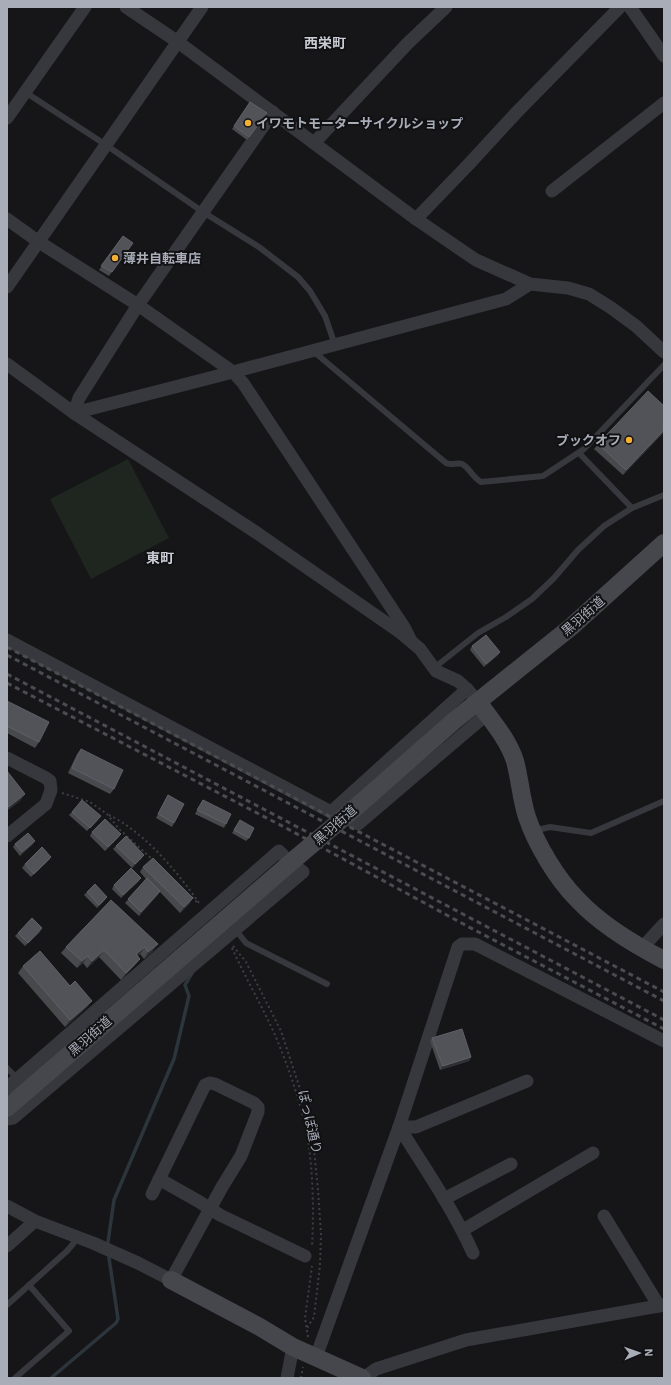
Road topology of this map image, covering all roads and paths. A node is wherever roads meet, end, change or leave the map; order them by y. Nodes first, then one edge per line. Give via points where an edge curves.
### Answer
1 (85, 7) edge
2 (126, 7) edge
3 (202, 7) edge
4 (446, 7) edge
5 (620, 7) edge
6 (630, 7) edge
7 (178, 42) junction
8 (664, 56) edge
9 (25, 92) junction
10 (664, 103) edge
11 (273, 112) junction
12 (7, 118) edge
13 (314, 144) junction
14 (106, 145) junction
15 (552, 191) dead end
16 (203, 212) junction
17 (416, 218) junction
18 (7, 219) edge
19 (39, 242) junction
20 (530, 284) junction
21 (7, 287) edge
22 (138, 305) junction
23 (335, 345) junction
24 (313, 351) junction
25 (664, 352) edge
26 (7, 364) edge
27 (664, 365) edge
28 (233, 372) junction
29 (74, 413) junction
30 (579, 453) junction
31 (664, 495) edge
32 (632, 508) junction
33 (664, 543) edge
34 (7, 640) edge
35 (411, 641) junction
36 (434, 668) junction
37 (477, 702) junction
38 (7, 758) edge
39 (59, 792) dead end
40 (664, 800) edge
41 (331, 812) junction
42 (107, 814) junction
43 (532, 831) junction
44 (7, 836) edge
45 (153, 860) edge
46 (292, 860) junction
47 (187, 892) edge
48 (664, 924) edge
49 (235, 929) junction
50 (642, 948) junction
51 (664, 960) edge
52 (327, 984) dead end
53 (664, 1041) edge
54 (7, 1068) edge
55 (17, 1078) junction
56 (527, 1082) dead end
57 (7, 1088) edge
58 (7, 1108) edge
59 (7, 1119) edge
60 (399, 1127) junction
61 (593, 1153) dead end
62 (512, 1164) dead end
63 (159, 1179) junction
64 (152, 1194) dead end
65 (444, 1199) junction
66 (7, 1206) edge
67 (210, 1208) junction
68 (604, 1216) dead end
69 (36, 1221) junction
70 (463, 1230) junction
71 (76, 1236) junction
72 (7, 1246) edge
73 (473, 1253) dead end
74 (310, 1256) junction
75 (171, 1280) junction
76 (29, 1286) junction
77 (7, 1305) edge
78 (662, 1306) edge
79 (307, 1328) junction
80 (305, 1353) junction
81 (15, 1378) edge
82 (287, 1378) edge
83 (301, 1378) edge
84 (362, 1378) edge
85 (368, 1378) edge

1 - 9 street
2 - 7 street
3 - 7 street
4 - 13 street via 408,43
5 - 17 street
6 - 8 street
7 - 11 street
7 - 14 street
9 - 12 street
9 - 14 lane
10 - 15 street
11 - 13 street
11 - 16 street
13 - 17 street
14 - 16 lane
14 - 19 street
16 - 22 street
16 - 23 lane via 259,247 298,277 325,316
17 - 20 street via 476,260
18 - 19 street
19 - 21 street
19 - 22 street
20 - 23 street via 506,299
20 - 25 street via 568,288 589,294 636,326
22 - 28 street
22 - 29 street via 79,398
23 - 24 street
24 - 28 street
24 - 30 lane via 446,463 464,465 481,482 543,476
26 - 29 street
27 - 30 lane
28 - 29 street
28 - 35 street via 361,560
29 - 35 street via 257,533
30 - 32 lane
31 - 32 lane
32 - 36 lane via 604,526 532,599 478,633
33 - 37 street, 黒羽街道 via 571,627
34 - 41 street
35 - 36 street
36 - 37 street via 458,681
37 - 41 street
37 - 41 street via 358,824
37 - 43 street via 507,743 514,760
37 - 46 street, 黒羽街道, bridge
38 - 44 street via 46,778 50,781 51,790 46,804
39 - 42 path via 90,802
40 - 43 lane via 591,833 550,827
42 - 45 path
42 - 47 path via 136,832 188,887 203,908
43 - 50 street via 559,876 577,899 601,920
46 - 49 street via 303,872
46 - 55 street via 279,851
46 - 58 street, 黒羽街道
48 - 50 street
49 - 52 lane via 246,943
49 - 59 street via 13,1118
50 - 51 street
53 - 60 street via 475,944 462,944 458,947
54 - 55 lane
55 - 57 street
56 - 60 street via 416,1127
60 - 65 street
60 - 80 street
61 - 70 street
62 - 65 street
63 - 64 street
63 - 67 street
63 - 67 street via 205,1085 214,1084 254,1103 258,1107 258,1112 241,1156
65 - 70 street
66 - 69 street
67 - 74 street
67 - 75 street
68 - 78 street
69 - 71 street
69 - 72 street
70 - 73 street
71 - 75 street
71 - 76 lane via 67,1251
74 - 79 path, ぽっぽ通り via 305,1318
74 - 79 path, ぽっぽ通り via 312,1190 306,1133 275,1035 230,942 246,962 281,1031 304,1101 313,1140 321,1234 314,1317
75 - 80 street
76 - 77 lane
76 - 81 lane via 69,1331
78 - 85 street via 466,1340 376,1369
79 - 80 path, ぽっぽ通り
80 - 82 street
80 - 83 path, ぽっぽ通り
80 - 84 street

